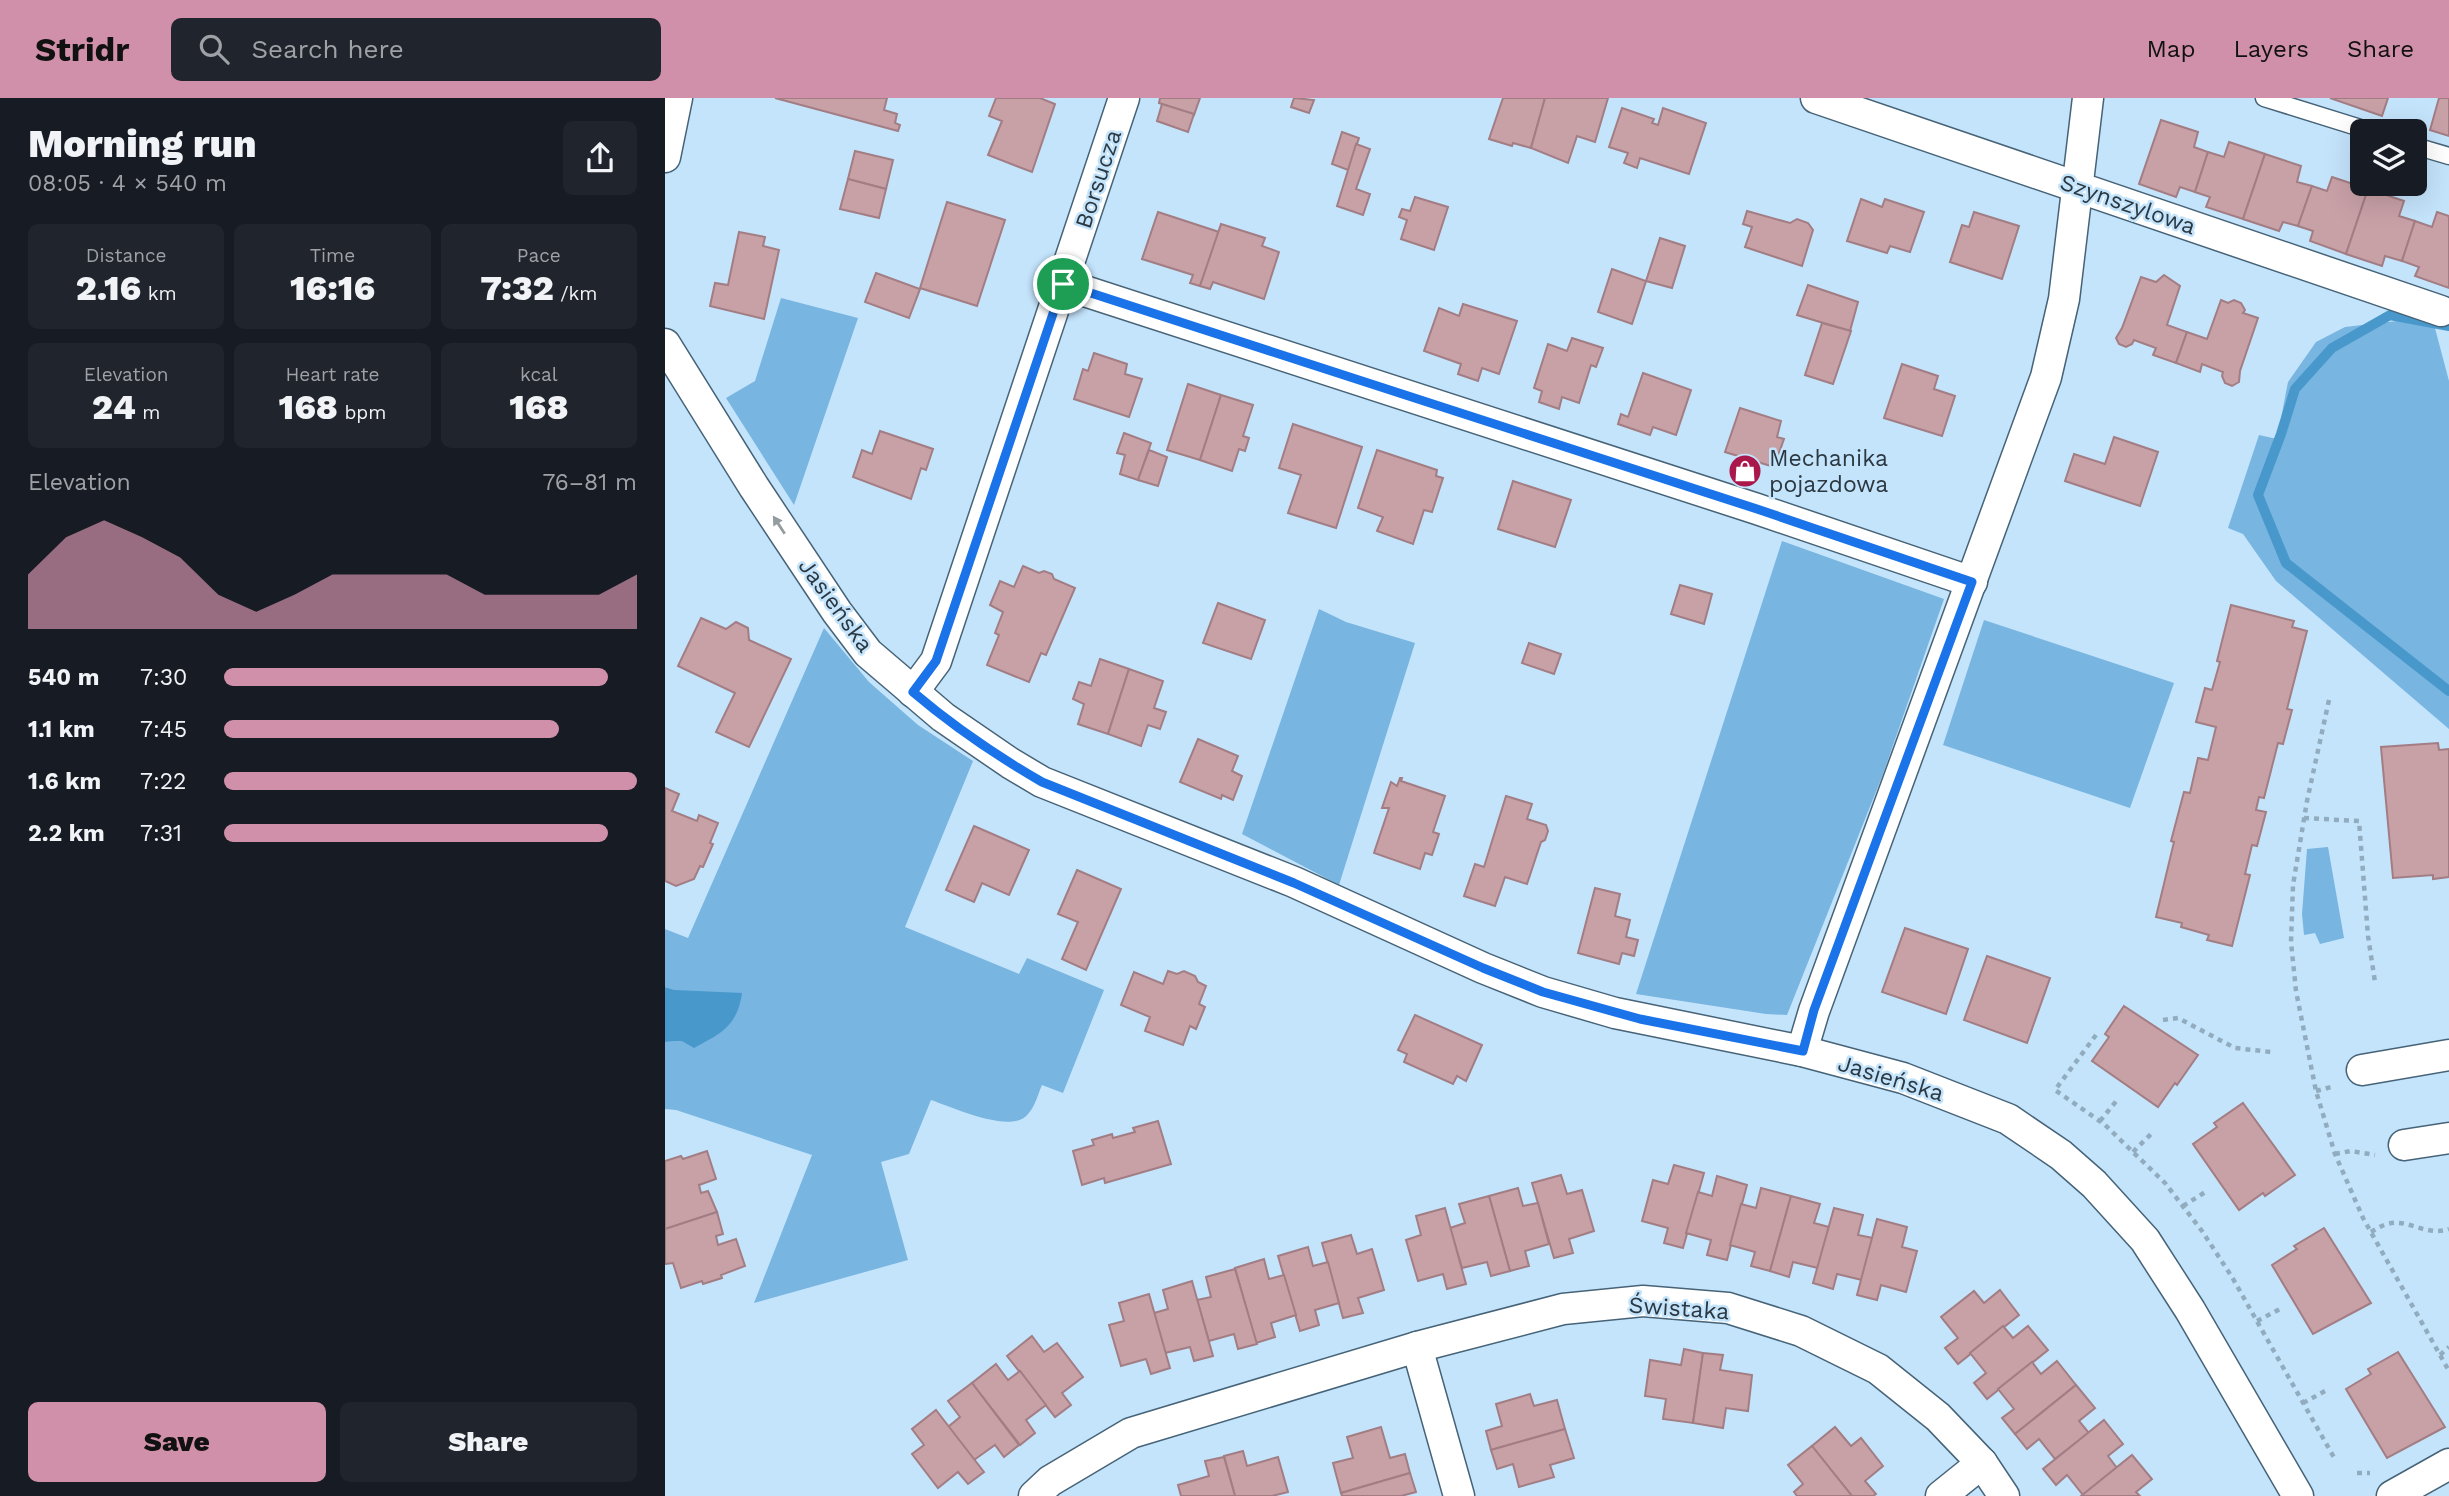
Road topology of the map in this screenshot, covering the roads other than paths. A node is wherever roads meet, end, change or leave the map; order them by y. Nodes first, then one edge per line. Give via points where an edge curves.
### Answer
1 (677, 98) edge
2 (1124, 98) edge
3 (1816, 98) edge
4 (2088, 98) edge
5 (2264, 98) edge
6 (2350, 125) edge
7 (2427, 149) edge
8 (2449, 156) edge
9 (665, 157) edge
10 (2079, 187) junction
11 (1063, 284) junction
12 (2441, 311) dead end
13 (665, 344) edge
14 (1972, 582) junction
15 (913, 692) junction
16 (1803, 1051) junction
17 (2449, 1055) edge
18 (2362, 1070) dead end
19 (2449, 1138) edge
20 (2404, 1145) dead end
21 (1417, 1347) junction
22 (1982, 1462) junction
23 (2449, 1464) edge
24 (1034, 1496) edge
25 (1459, 1496) edge
26 (1941, 1496) edge
27 (2004, 1496) edge
28 (2298, 1496) edge
29 (2392, 1496) edge

1 - 9 street
2 - 11 street, Borsucza
3 - 10 street, Szynszylowa
4 - 10 street
5 - 6 lane
7 - 8 lane
10 - 12 street, Szynszylowa
10 - 14 street via 2064,299 2046,377
11 - 14 street
11 - 15 street, Borsucza via 936,661
15 -> 13 street, Jasieńska via 868,653 837,612
14 - 16 street via 1814,1010
15 - 16 street, Jasieńska via 954,725 1042,782 1294,883 1495,973 1543,992 1640,1019
16 - 28 street, Jasieńska via 1903,1079 2008,1119 2094,1184 2145,1240 2170,1276
17 - 18 street
19 - 20 street
21 - 22 street, Świstaka via 1563,1309 1643,1300 1728,1308 1801,1331 1878,1369 1938,1417
21 - 24 street, Świstaka via 1131,1433 1050,1481
21 - 25 street
22 - 26 street
22 - 27 street, Świstaka
23 - 29 street

